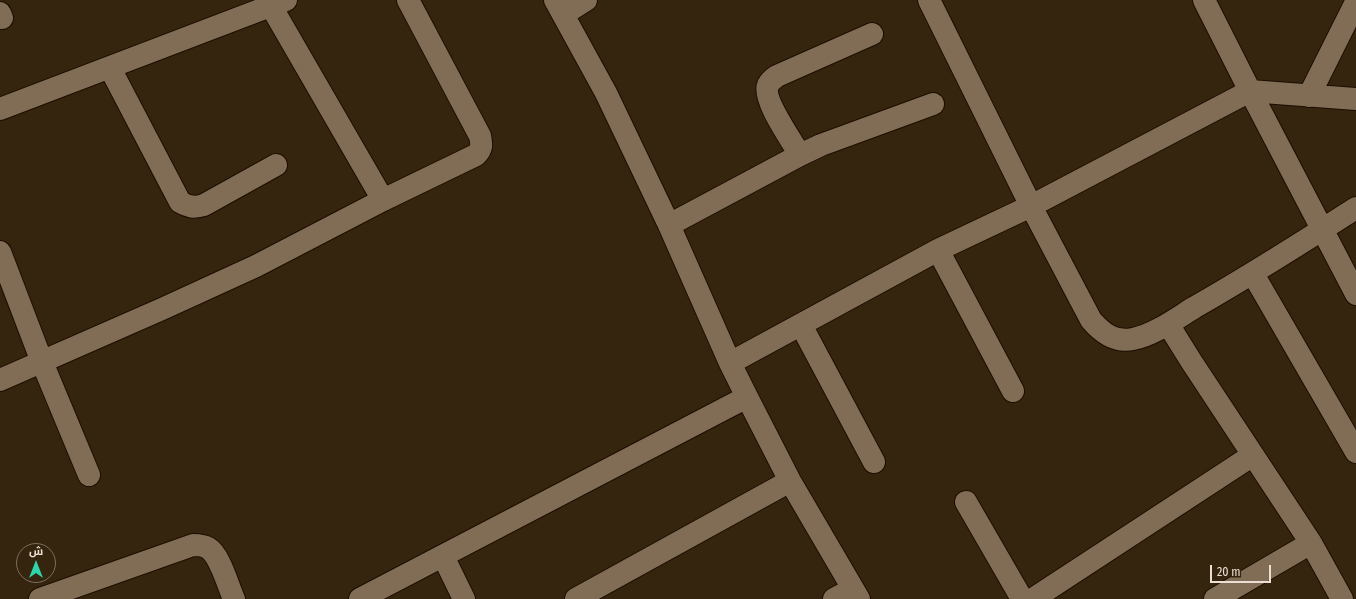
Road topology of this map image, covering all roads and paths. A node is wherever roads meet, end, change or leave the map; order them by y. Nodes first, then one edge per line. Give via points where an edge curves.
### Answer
1 (408, 0) edge
2 (586, 0) edge
3 (929, 0) edge
4 (1204, 0) edge
5 (1356, 2) edge
6 (279, 3) edge
7 (560, 7) edge
8 (872, 34) dead end
9 (110, 68) junction
10 (1250, 91) junction
11 (1309, 96) junction
12 (1356, 99) edge
13 (933, 104) dead end
14 (0, 109) edge
15 (800, 155) junction
16 (276, 165) dead end
17 (383, 200) junction
18 (1031, 206) junction
19 (1356, 208) edge
20 (669, 225) junction
21 (1322, 230) junction
22 (938, 250) junction
23 (0, 252) edge
24 (1253, 274) junction
25 (1356, 294) edge
26 (1168, 324) junction
27 (801, 325) junction
28 (42, 362) junction
29 (730, 364) junction
30 (0, 380) edge
31 (1013, 391) dead end
32 (747, 397) junction
33 (1356, 452) edge
34 (1253, 455) junction
35 (874, 462) dead end
36 (89, 475) dead end
37 (790, 481) junction
38 (966, 502) dead end
39 (1311, 543) junction
40 (443, 556) junction
41 (849, 596) edge
42 (1218, 598) edge
43 (40, 599) edge
44 (234, 599) edge
45 (360, 599) edge
46 (464, 599) edge
47 (576, 599) edge
48 (1022, 599) edge
49 (1033, 599) edge
50 (1342, 599) edge

1 - 17 street via 482,144 481,151 476,155
2 - 7 street
3 - 18 street
4 - 10 street
5 - 11 street
6 - 9 street
6 - 17 street
7 - 20 street via 606,93
8 - 15 street via 777,76 768,84 767,94 771,104
9 - 14 street
9 - 16 street via 180,202 194,208 204,205
10 - 11 street
10 - 18 street
10 - 21 street
11 - 12 street
13 - 15 street
15 - 20 street
17 - 28 street via 256,266
18 - 22 street
18 - 26 street via 1091,320 1101,331 1116,339 1132,340
19 - 21 street
20 - 29 street
21 - 24 street
21 - 25 street
22 - 27 street
22 - 31 street
23 - 28 street
24 - 26 street
24 - 33 street
26 - 34 street
27 - 29 street
27 - 35 street
28 - 30 street
28 - 36 street
29 - 32 street
32 - 37 street
32 - 40 street
34 - 39 street
34 - 49 street
37 - 41 street
37 - 47 street
38 - 48 street
39 - 42 street
39 - 50 street
40 - 45 street
40 - 46 street
43 - 44 street via 193,545 209,548 217,559

